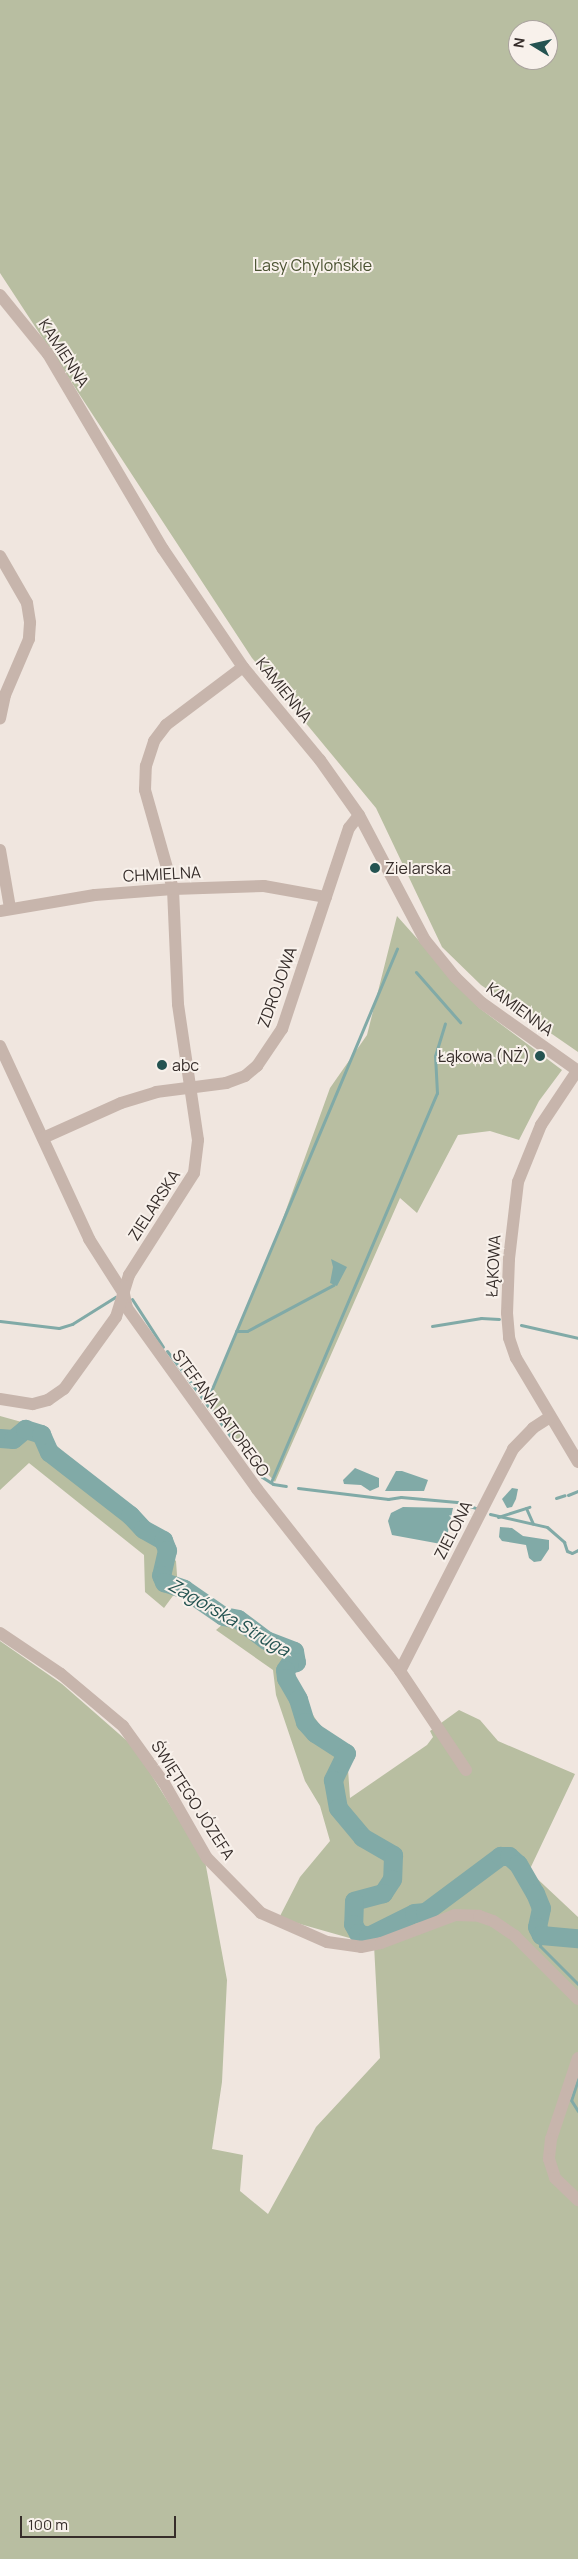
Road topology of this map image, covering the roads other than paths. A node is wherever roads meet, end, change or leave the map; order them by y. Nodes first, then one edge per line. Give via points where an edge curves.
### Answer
1 (0, 295) edge
2 (0, 556) edge
3 (243, 666) junction
4 (0, 718) edge
5 (359, 815) junction
6 (0, 850) edge
7 (173, 889) junction
8 (326, 897) junction
9 (5, 909) edge
10 (0, 1046) edge
11 (578, 1071) edge
12 (189, 1088) junction
13 (43, 1138) junction
14 (124, 1294) junction
15 (0, 1398) edge
16 (550, 1417) junction
17 (578, 1462) edge
18 (0, 1633) edge
19 (400, 1671) junction
20 (466, 1770) dead end
21 (578, 1999) edge
22 (578, 2058) edge
23 (578, 2200) edge

1 - 3 street, KAMIENNA via 48,354 163,549
2 - 4 street via 27,603 30,623 30,639 5,695
3 - 5 street, KAMIENNA via 320,760
3 - 7 street, ZIELARSKA via 166,725 154,741 146,766 145,790
5 - 8 street, ZDROJOWA via 349,828
5 - 11 street, KAMIENNA via 412,921 443,964 482,1003
6 - 9 street
7 - 8 street, CHMIELNA via 264,886
7 - 9 street, CHMIELNA via 95,895
7 - 12 street, ZIELARSKA via 178,1004
8 - 12 street, ZDROJOWA via 282,1028 271,1048 245,1076 226,1084
10 - 13 street, STEFANA BATOREGO
11 - 16 street, ŁĄKOWA via 557,1097 531,1146 518,1182 509,1259 509,1338 516,1358
12 - 13 street, ZDROJOWA via 156,1092 121,1103
12 - 14 street, ZIELARSKA via 198,1140 194,1173 129,1275
13 - 14 street, STEFANA BATOREGO via 89,1239
14 - 15 street, ZIELARSKA via 116,1317 64,1389 48,1400 34,1404
14 - 19 street, STEFANA BATOREGO via 128,1308 190,1398
16 - 17 street, ŁĄKOWA
16 - 19 street, ZIELONA via 533,1428 509,1456
18 - 21 street, ŚWIĘTEGO JÓZEFA via 61,1674 122,1726 164,1783 207,1858 261,1913 326,1942 361,1946 388,1941 455,1915 479,1916 515,1936
19 - 20 street, STEFANA BATOREGO
22 - 23 street via 551,2139 549,2159 555,2178

